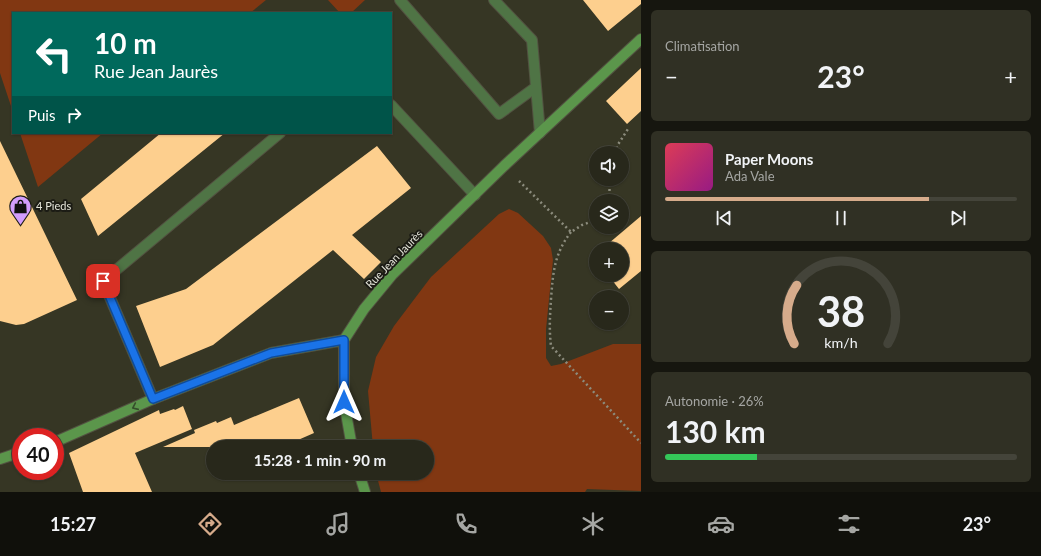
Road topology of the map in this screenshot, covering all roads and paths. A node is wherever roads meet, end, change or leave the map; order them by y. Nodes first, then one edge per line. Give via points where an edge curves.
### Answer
1 (400, 0) edge
2 (494, 0) edge
3 (641, 39) edge
4 (536, 87) junction
5 (392, 107) edge
6 (628, 129) dead end
7 (540, 133) junction
8 (279, 134) edge
9 (617, 146) edge
10 (504, 166) junction
11 (475, 195) junction
12 (589, 222) edge
13 (571, 232) junction
14 (344, 340) junction
15 (153, 399) junction
16 (64, 438) edge
17 (351, 440) edge
18 (641, 443) edge
19 (12, 455) edge
20 (0, 459) edge
21 (361, 480) edge
22 (365, 492) edge

1 - 4 lane via 499,114
2 - 4 lane via 532,40
3 - 7 street, Rue Jean Jaurès
4 - 7 lane
5 - 11 lane
6 - 9 path
7 - 10 street, Rue Jean Jaurès
8 - 15 lane via 103,281
10 - 11 street, Rue Jean Jaurès
10 - 13 path
11 - 14 street, Rue Jean Jaurès via 392,275 364,309
12 - 13 path
13 - 18 path via 559,250 552,276 549,332 551,346
14 - 15 street via 271,353
14 - 17 street via 344,402
15 -> 16 street
19 - 20 street
21 - 22 street

